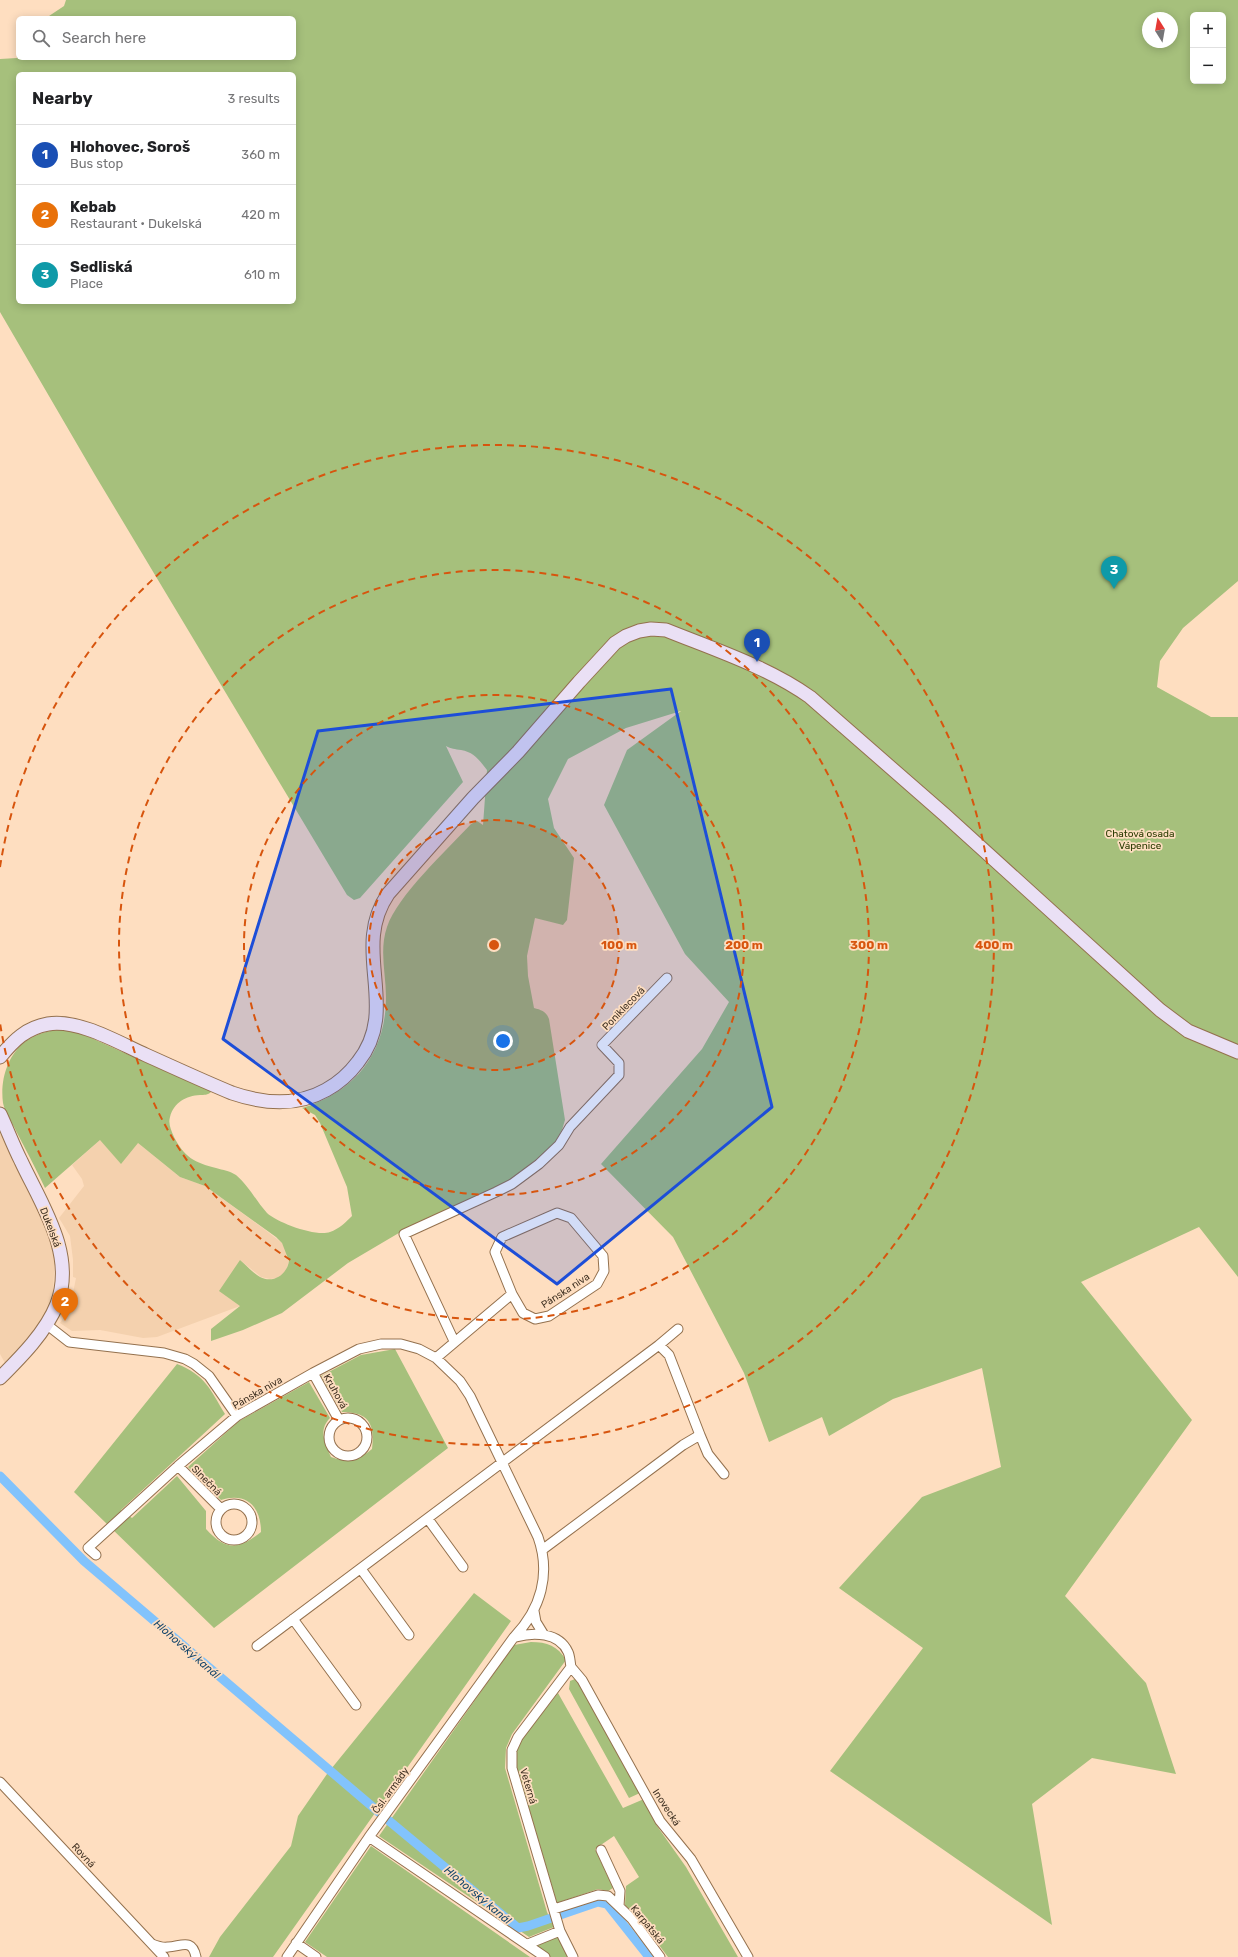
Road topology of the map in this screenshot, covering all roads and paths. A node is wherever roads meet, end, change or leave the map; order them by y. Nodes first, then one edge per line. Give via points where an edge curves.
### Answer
1 (666, 978) dead end
2 (1238, 1052) edge
3 (0, 1057) edge
4 (0, 1114) edge
5 (512, 1294) junction
6 (46, 1324) junction
7 (678, 1329) dead end
8 (454, 1341) junction
9 (659, 1345) junction
10 (436, 1358) junction
11 (313, 1373) junction
12 (0, 1378) edge
13 (237, 1416) junction
14 (339, 1420) junction
15 (700, 1435) junction
16 (502, 1463) junction
17 (178, 1466) junction
18 (724, 1474) dead end
19 (221, 1509) dead end
20 (428, 1519) junction
21 (542, 1550) junction
22 (96, 1555) dead end
23 (463, 1567) dead end
24 (361, 1569) junction
25 (534, 1612) junction
26 (293, 1619) junction
27 (544, 1635) junction
28 (409, 1636) dead end
29 (514, 1637) junction
30 (257, 1646) dead end
31 (571, 1667) junction
32 (356, 1705) dead end
33 (0, 1782) edge
34 (369, 1837) junction
35 (601, 1850) dead end
36 (619, 1906) junction
37 (554, 1909) junction
38 (560, 1931) junction
39 (296, 1943) junction
40 (152, 1944) junction
41 (528, 1944) junction
42 (164, 1957) edge
43 (196, 1957) edge
44 (286, 1957) edge
45 (316, 1957) edge
46 (545, 1957) edge
47 (573, 1957) edge
48 (660, 1957) edge
49 (748, 1957) edge

1 - 8 street, Poniklecová via 602,1045 619,1063 619,1075 570,1127 554,1150 512,1184 404,1234
2 - 3 main road via 1193,1033 1160,1010 945,815 810,697 791,684 760,669 666,630 652,629 626,636 615,643 385,899 376,918 372,938 377,1003 373,1038 355,1066 334,1086 303,1099 276,1103 256,1101 232,1093 90,1030 50,1023 27,1030 16,1038
4 - 6 main road, Dukelská via 51,1222 58,1244 61,1265 60,1293 55,1309
5 - 5 street, Pánska niva via 522,1313 535,1319 549,1316 597,1284 604,1272 603,1256 572,1218 557,1213 502,1237 495,1252
5 - 8 street
6 - 12 main road, Dukelská
6 - 13 street via 69,1342 164,1353 184,1359 209,1376
7 - 9 street
8 - 10 street
9 - 15 street via 669,1354
9 - 16 street
10 - 11 street, Pánska niva via 419,1349 401,1344 381,1344 359,1349
10 - 16 street, Pánska niva via 460,1381 470,1396
11 - 13 street, Pánska niva
11 - 14 street, Kruhová
13 - 17 street, Pánska niva
14 - 14 street, Kruhová via 357,1420 365,1429 364,1446 356,1454 343,1455 332,1448 329,1436 334,1424
15 - 18 street via 708,1454
15 - 21 street
16 - 20 street
16 - 21 street, Pánska niva
17 - 19 street, Slnečná
17 - 22 street, Pánska niva via 88,1548
20 - 23 street
20 - 24 street
21 - 25 street, Čsl. armády via 544,1582
24 - 26 street
24 - 28 street
25 - 27 street via 536,1622
25 - 29 street, Čsl. armády
26 - 30 street
26 - 32 street
27 - 29 street via 528,1633
27 - 31 street via 559,1640 568,1652
29 - 34 street, Čsl. armády
31 - 37 street, Veterná via 518,1737 512,1750 512,1768
31 - 49 street, Inovecká via 582,1680 660,1821 691,1859
33 - 40 street, Rovná
34 - 39 street, Čsl. armády
34 - 41 street
35 - 36 street, Karpatská via 620,1891
36 - 37 street, Karpatská via 608,1896 598,1895
36 - 48 street, Karpatská
37 - 38 street, Veterná
38 - 41 street
38 - 47 street, Veterná
39 - 44 street, Čsl. armády
39 - 45 street
40 - 42 street, Rovná
40 - 43 street via 168,1948 178,1944 188,1945
41 - 46 street

